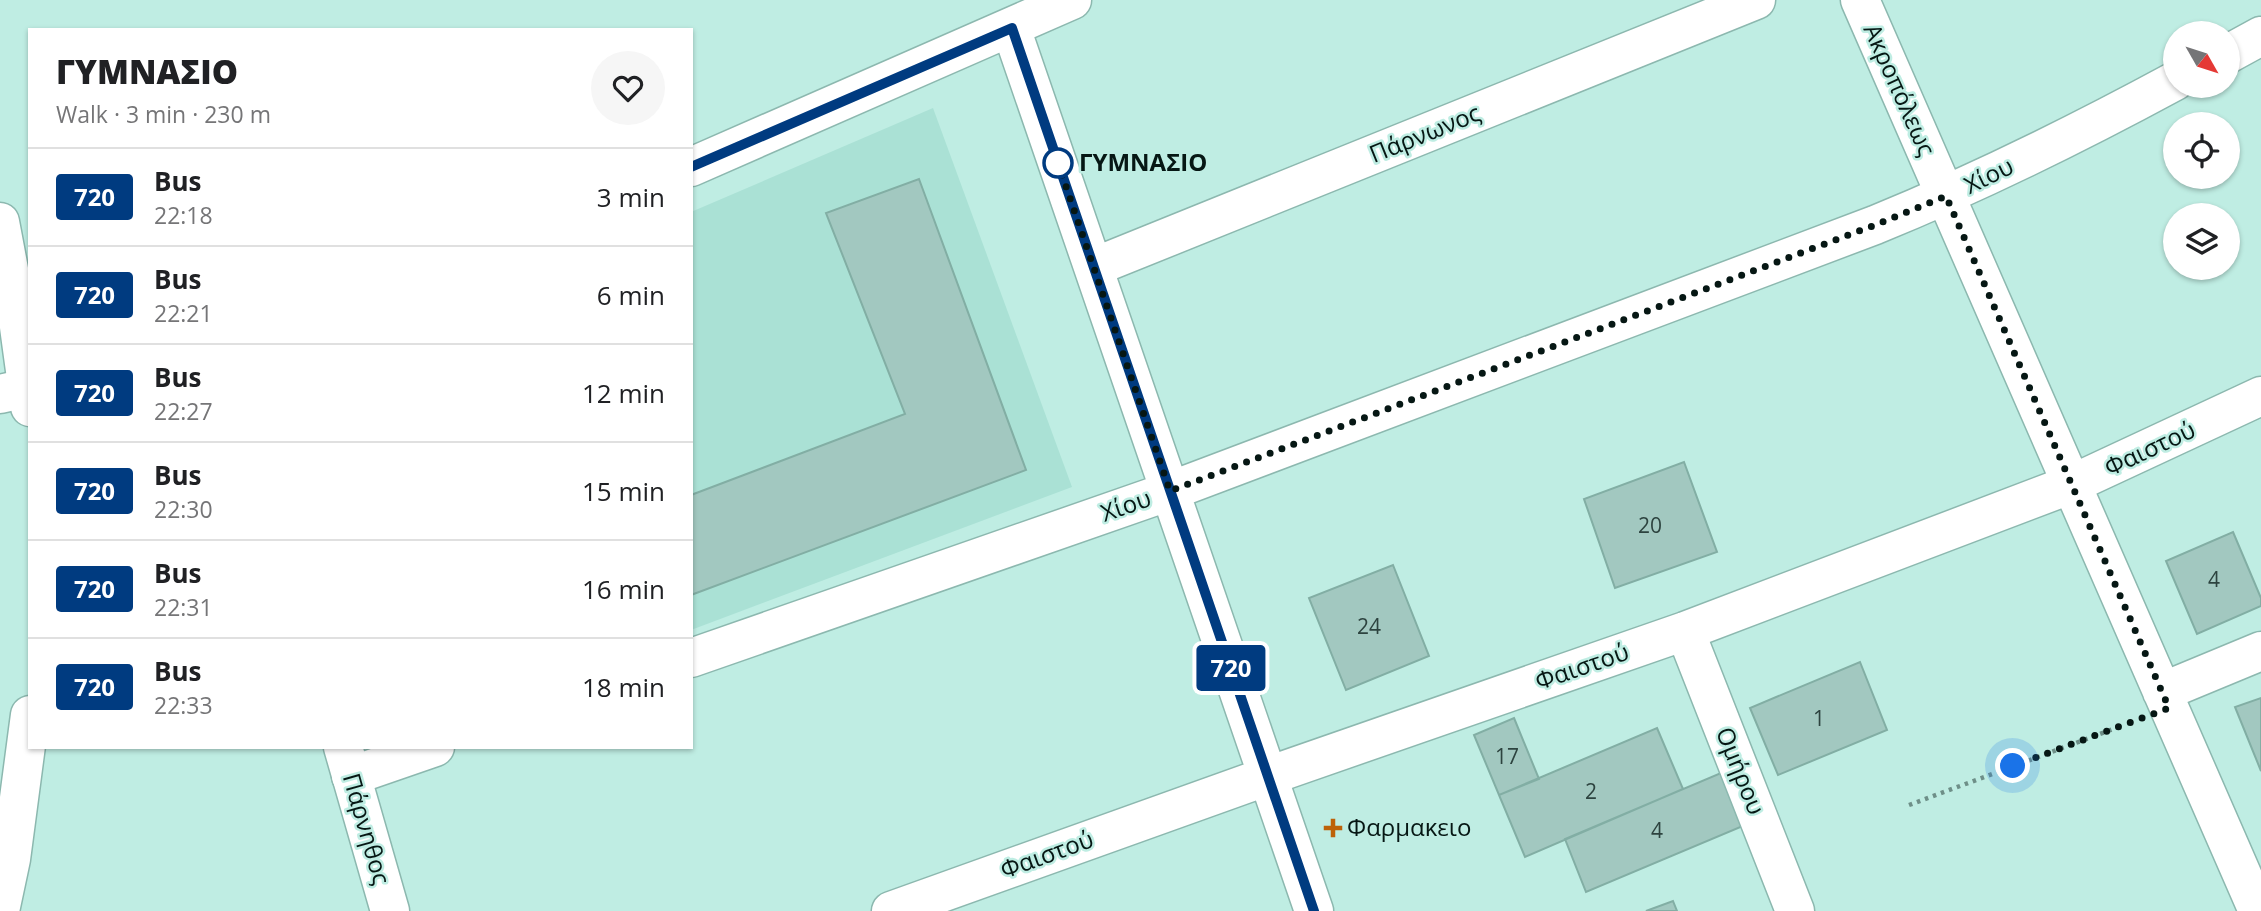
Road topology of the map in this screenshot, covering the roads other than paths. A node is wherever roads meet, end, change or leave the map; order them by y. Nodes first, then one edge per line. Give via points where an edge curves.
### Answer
1 (1072, 0) edge
2 (1756, 0) edge
3 (1860, 0) edge
4 (1012, 28) junction
5 (2261, 36) edge
6 (2240, 47) edge
7 (2163, 88) edge
8 (693, 166) edge
9 (1946, 196) junction
10 (0, 222) edge
11 (1094, 267) junction
12 (24, 313) edge
13 (19, 396) edge
14 (2261, 396) edge
15 (2072, 484) junction
16 (1170, 491) junction
17 (1685, 631) junction
18 (2261, 651) edge
19 (693, 657) edge
20 (2166, 700) junction
21 (28, 730) edge
22 (423, 749) edge
23 (347, 762) edge
24 (1268, 776) junction
25 (0, 911) edge
26 (390, 911) edge
27 (891, 911) edge
28 (1314, 911) edge
29 (1795, 911) edge
30 (2258, 911) edge

1 - 4 street
2 - 11 street, Πάρνωνος
3 - 9 street, Ακροπόλεως
4 - 8 street
4 - 11 street
5 - 6 street
7 - 9 street, Χίου
9 - 15 street, Ακροπόλεως
9 - 16 street, Χίου
10 - 12 street
11 - 16 street
12 - 13 street
14 - 15 street, Φαιστού
15 - 17 street, Φαιστού
15 - 20 street, Ακροπόλεως
16 - 19 street, Χίου
16 - 24 street
17 - 24 street, Φαιστού
17 - 29 street, Ομήρου
18 - 20 street
20 - 30 street, Ακροπόλεως
21 - 25 street
22 - 23 street
23 - 26 street, Πάρνηθος
24 - 27 street, Φαιστού
24 - 28 street

